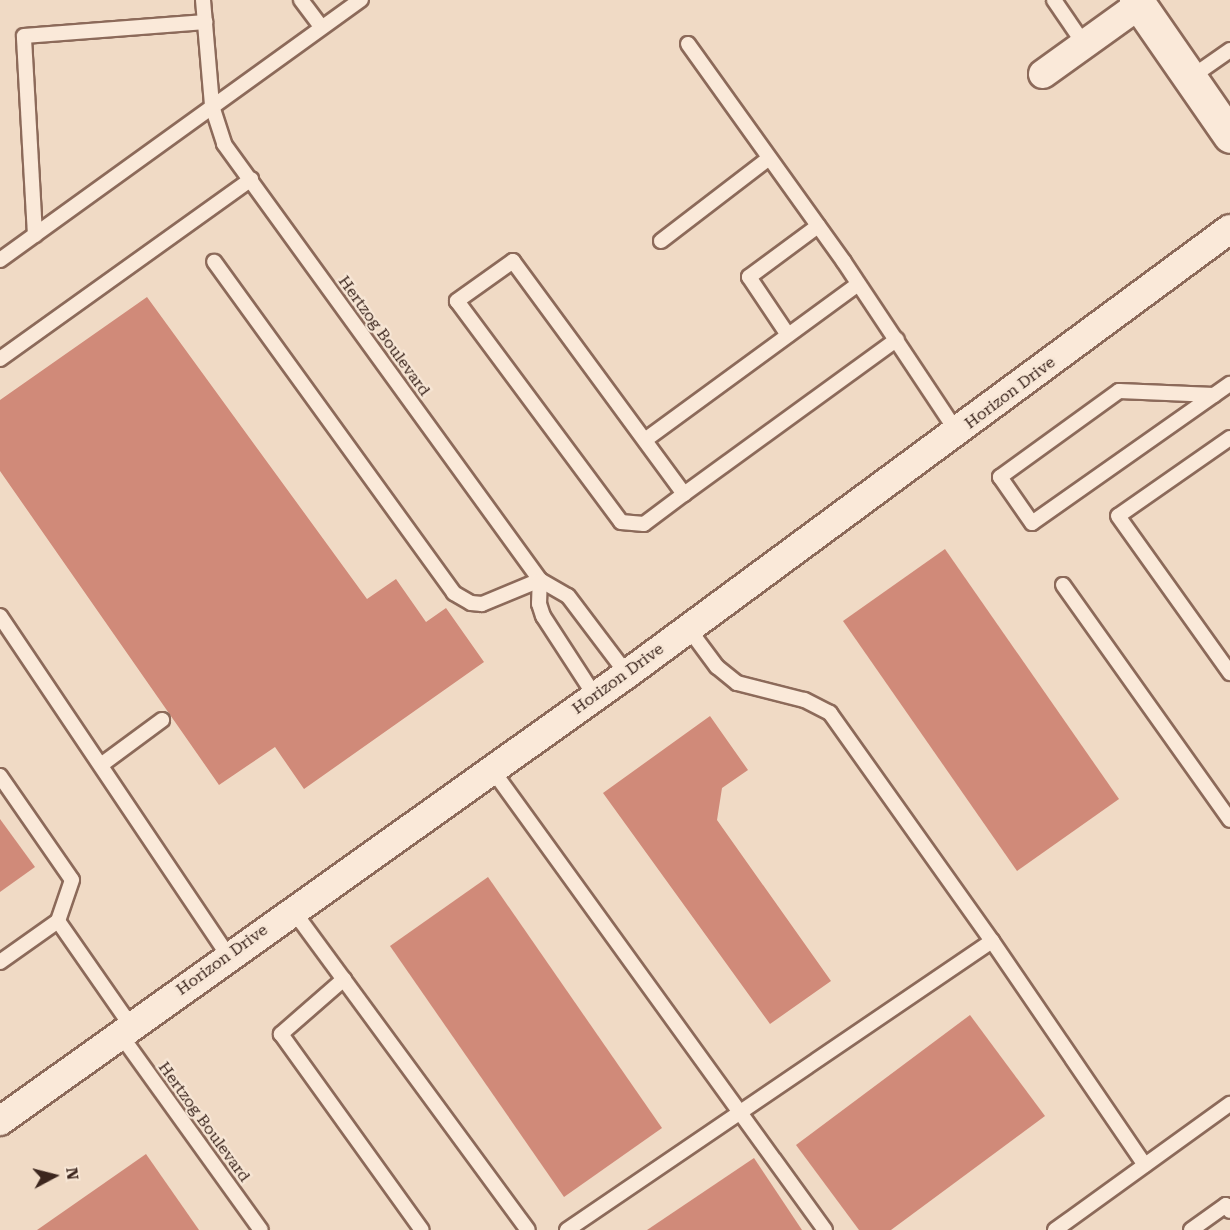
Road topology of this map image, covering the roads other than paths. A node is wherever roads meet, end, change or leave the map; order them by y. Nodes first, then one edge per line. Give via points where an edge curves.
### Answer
1 (203, 0) edge
2 (301, 0) edge
3 (361, 0) edge
4 (1054, 0) edge
5 (1137, 3) edge
6 (205, 22) junction
7 (321, 27) junction
8 (688, 44) dead end
9 (1084, 44) junction
10 (1230, 50) edge
11 (1043, 74) dead end
12 (1190, 78) junction
13 (212, 106) junction
14 (1230, 136) edge
15 (769, 158) junction
16 (251, 179) junction
17 (818, 226) junction
18 (1230, 229) edge
19 (35, 235) junction
20 (661, 241) dead end
21 (0, 260) edge
22 (214, 262) dead end
23 (858, 284) junction
24 (788, 335) junction
25 (897, 339) junction
26 (0, 360) edge
27 (1230, 384) edge
28 (1214, 395) junction
29 (957, 432) junction
30 (1230, 438) edge
31 (645, 440) junction
32 (684, 494) junction
33 (540, 580) junction
34 (1063, 585) dead end
35 (0, 616) edge
36 (688, 628) junction
37 (1230, 673) edge
38 (627, 674) junction
39 (596, 696) junction
40 (162, 720) dead end
41 (101, 765) junction
42 (491, 768) junction
43 (0, 776) edge
44 (1230, 820) edge
45 (292, 909) junction
46 (58, 921) junction
47 (992, 941) junction
48 (228, 955) junction
49 (0, 962) edge
50 (344, 979) junction
51 (126, 1030) junction
52 (1230, 1104) edge
53 (740, 1112) junction
54 (0, 1121) edge
55 (1145, 1165) junction
56 (1230, 1211) edge
57 (261, 1230) edge
58 (422, 1230) edge
59 (528, 1230) edge
60 (567, 1230) edge
61 (825, 1230) edge
62 (1055, 1230) edge
63 (1191, 1230) edge

1 - 6 lane, Hertzog Boulevard
2 - 7 lane
3 - 7 lane
4 - 9 lane
5 - 9 street
5 - 12 street
6 - 13 lane, Hertzog Boulevard
6 - 19 lane via 24,36
7 - 13 lane
8 - 15 lane
9 - 11 street
10 - 12 lane
12 - 14 street
13 - 16 lane, Hertzog Boulevard via 224,144
13 - 19 lane
15 - 17 lane
15 - 20 lane
16 - 26 lane
16 - 33 lane, Hertzog Boulevard
17 - 23 lane
17 - 24 lane via 749,277
18 - 29 street, Horizon Drive
19 - 21 lane
22 - 33 lane via 454,593 471,603 482,604
23 - 24 lane
23 - 25 lane
24 - 31 lane
25 - 29 lane
25 - 32 lane
27 - 28 lane
28 - 28 lane via 1032,523 1000,477 1119,391
29 - 36 street, Horizon Drive
30 - 37 lane via 1118,516
31 - 32 lane
31 - 32 lane via 513,261 457,301 621,522 644,524
33 - 38 lane, Hertzog Boulevard via 568,596
33 - 39 lane via 543,616
34 - 44 lane
35 - 41 lane
36 - 38 street, Horizon Drive
36 - 47 lane via 717,667 737,683 804,700 830,713
38 - 39 street, Horizon Drive
39 - 42 street, Horizon Drive
40 - 41 lane
41 - 48 lane
42 - 45 street, Horizon Drive
42 - 53 lane
43 - 46 lane via 72,880
45 - 48 street, Horizon Drive
45 - 50 lane
46 - 49 lane
46 - 51 lane, Hertzog Boulevard
47 - 53 lane
47 - 55 lane
48 - 51 street, Horizon Drive
50 - 58 lane via 281,1034
50 - 59 lane
51 - 54 street, Horizon Drive
51 - 57 lane, Hertzog Boulevard
52 - 55 lane
53 - 60 lane
53 - 61 lane
55 - 62 lane
56 - 63 lane via 1226,1205

